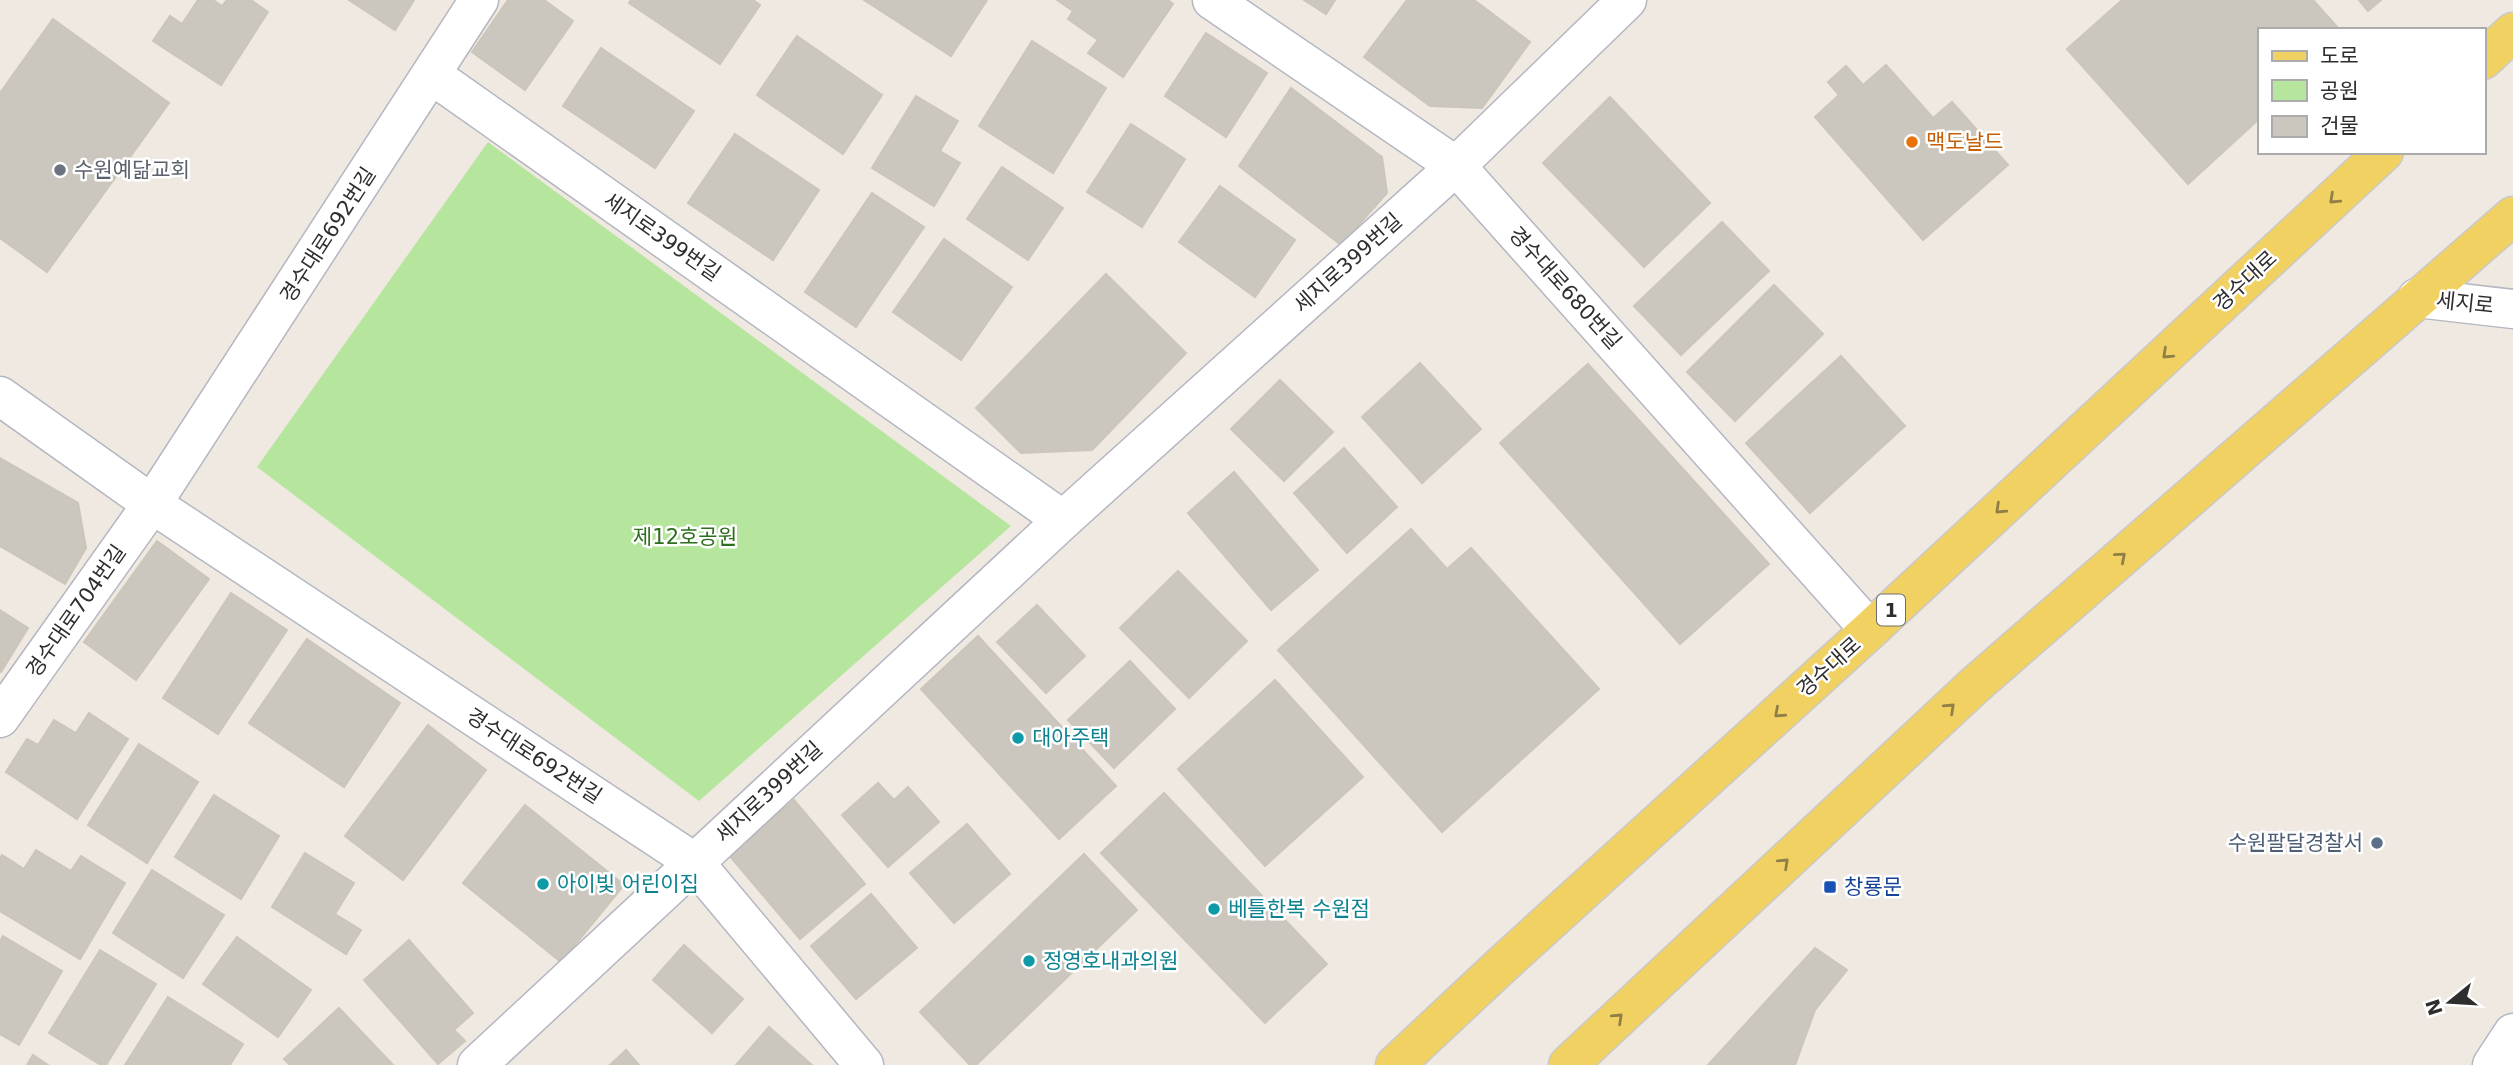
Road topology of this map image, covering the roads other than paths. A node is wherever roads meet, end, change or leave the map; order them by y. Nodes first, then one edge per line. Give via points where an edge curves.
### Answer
1 (479, 0) edge
2 (1212, 0) edge
3 (1626, 0) edge
4 (2513, 32) edge
5 (2485, 58) edge
6 (432, 75) junction
7 (2382, 154) edge
8 (1455, 166) junction
9 (2513, 216) edge
10 (2417, 298) junction
11 (2513, 309) edge
12 (0, 396) edge
13 (152, 505) junction
14 (1063, 520) junction
15 (1870, 630) junction
16 (0, 718) edge
17 (694, 862) junction
18 (2513, 1033) edge
19 (477, 1065) edge
20 (864, 1065) edge
21 (1395, 1065) edge
22 (1568, 1065) edge
23 (2492, 1065) edge

1 - 6 street, 경수대로692번길
2 - 8 street, 경수대로680번길
3 - 8 street, 세지로399번길
4 - 5 main road
6 - 13 street, 경수대로692번길
6 - 14 street, 세지로399번길
7 -> 15 main road, 경수대로 / 1
8 - 14 street, 세지로399번길
8 - 15 street, 경수대로680번길
9 - 10 main road
10 - 11 street, 세지로
22 -> 10 main road via 1975,685
12 - 13 street, 경수대로692번길
13 - 16 street, 경수대로704번길
13 - 17 street, 경수대로692번길
14 - 17 street, 세지로399번길
15 -> 21 main road, 경수대로 / 1
17 - 19 street, 세지로399번길
17 - 20 street, 경수대로692번길
18 - 23 street

